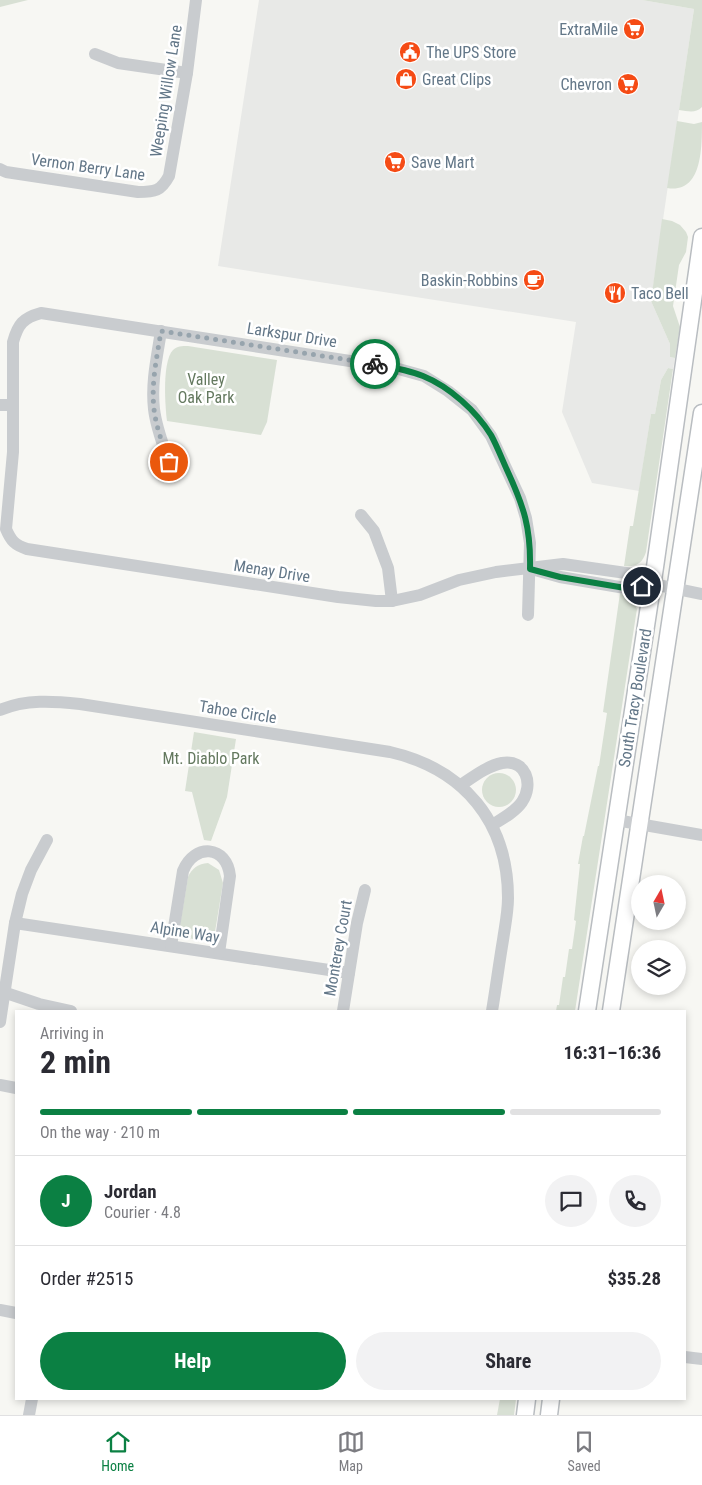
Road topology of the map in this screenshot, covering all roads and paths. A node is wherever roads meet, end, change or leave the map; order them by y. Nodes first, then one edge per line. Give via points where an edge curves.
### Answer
1 (196, 0) edge
2 (96, 54) dead end
3 (187, 74) junction
4 (3, 171) edge
5 (163, 186) joint
6 (702, 237) edge
7 (161, 331) junction
8 (0, 405) edge
9 (13, 405) junction
10 (702, 413) edge
11 (0, 420) edge
12 (14, 420) junction
13 (169, 462) dead end
14 (361, 515) dead end
15 (530, 569) junction
16 (653, 584) junction
17 (675, 589) junction
18 (702, 594) edge
19 (392, 601) junction
20 (528, 615) dead end
21 (1, 707) edge
22 (461, 785) junction
23 (616, 820) junction
24 (639, 824) junction
25 (492, 825) junction
26 (702, 835) edge
27 (46, 840) dead end
28 (365, 890) dead end
29 (16, 923) junction
30 (171, 946) junction
31 (219, 953) junction
32 (349, 973) junction
33 (2, 991) edge
34 (66, 1010) edge
35 (344, 1010) edge
36 (492, 1010) edge
37 (587, 1010) edge
38 (611, 1010) edge
39 (0, 1022) edge
40 (0, 1085) edge
41 (15, 1088) edge
42 (0, 1310) edge
43 (15, 1313) edge
44 (686, 1356) edge
45 (702, 1356) edge
46 (32, 1400) edge
47 (528, 1400) edge
48 (551, 1400) edge
49 (29, 1415) edge
50 (525, 1415) edge
51 (549, 1415) edge

1 - 3 street, Weeping Willow Lane
2 - 3 street via 118,63
3 - 5 street, Weeping Willow Lane via 169,176
4 - 5 street, Vernon Berry Lane via 138,192 153,192
6 - 16 main road, South Tracy Boulevard
7 - 9 street, Larkspur Drive via 41,313 28,317 17,328 13,342
7 - 13 street via 153,384 154,410
7 - 15 street, Larkspur Drive via 395,368 424,376 448,391 472,410 492,436 526,518
8 - 9 street
9 - 12 street
10 - 17 main road, South Tracy Boulevard
11 - 12 street
12 - 19 street, Menay Drive via 6,529 16,546 338,597
14 - 19 street via 374,531 388,568
15 - 16 street, Menay Drive via 563,564 633,574
15 - 19 street, Menay Drive via 459,580 420,595
15 - 20 street, Larkspur Drive
16 - 17 street, Menay Drive
16 - 23 main road, South Tracy Boulevard
17 - 18 street, Menay Drive
17 - 24 main road, South Tracy Boulevard
21 - 22 street, Tahoe Circle via 46,701 80,704 361,747 408,756
22 - 25 street, Tahoe Circle
22 - 25 street via 502,763 515,764 523,770 529,780 522,803
23 - 24 street
23 - 37 main road, South Tracy Boulevard
24 - 26 street
24 - 38 main road, South Tracy Boulevard
25 - 36 street, Tahoe Circle via 506,870 508,900
27 - 29 street via 22,894
28 - 32 street, Monterey Court
29 - 30 street, Alpine Way
29 - 33 street
30 - 31 street, Alpine Way
30 - 31 street via 186,862 203,851 216,853 229,867
31 - 32 street, Alpine Way
32 - 35 street, Monterey Court
33 - 34 street
33 - 39 street
40 - 41 street
42 - 43 street
44 - 45 street
46 - 49 street
47 - 50 main road
48 - 51 main road

